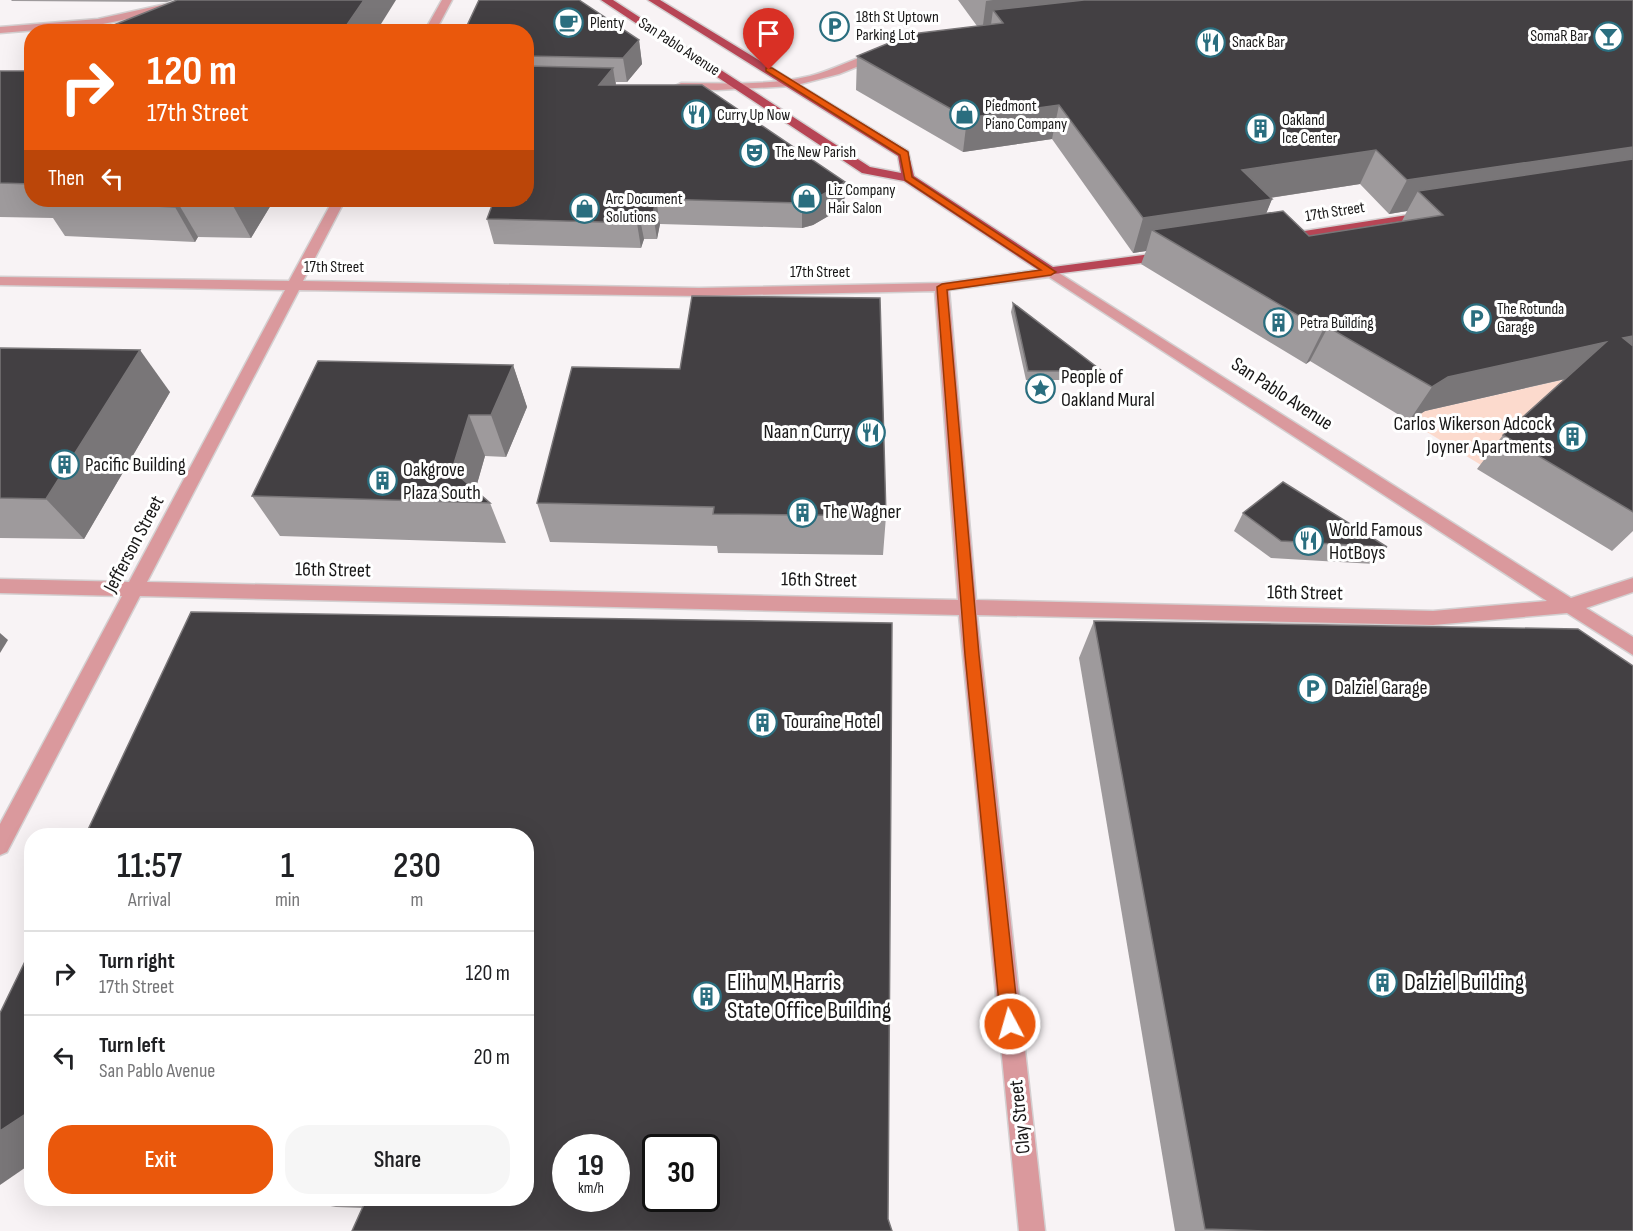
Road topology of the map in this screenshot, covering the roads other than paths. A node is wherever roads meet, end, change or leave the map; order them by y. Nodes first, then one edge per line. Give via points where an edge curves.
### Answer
1 (195, 0) edge
2 (447, 0) edge
3 (606, 0) edge
4 (653, 0) edge
5 (80, 24) edge
6 (434, 24) edge
7 (24, 28) edge
8 (0, 30) edge
9 (893, 50) edge
10 (788, 81) junction
11 (667, 86) edge
12 (738, 86) junction
13 (908, 178) junction
14 (335, 207) edge
15 (1438, 214) edge
16 (1273, 239) edge
17 (1179, 254) edge
18 (1051, 272) junction
19 (0, 281) edge
20 (294, 285) junction
21 (942, 287) junction
22 (1633, 585) edge
23 (0, 586) edge
24 (134, 589) junction
25 (969, 606) junction
26 (1569, 606) junction
27 (1633, 647) edge
28 (0, 845) edge
29 (1032, 1231) edge

1 - 5 street via 162,10
2 - 6 street
3 - 12 main road, San Pablo Avenue
4 - 10 main road, San Pablo Avenue
7 - 8 street
9 - 10 street via 827,75
10 - 12 street
10 - 13 main road, San Pablo Avenue via 904,154
11 - 12 street
12 - 13 main road, San Pablo Avenue via 866,170
13 - 18 main road, San Pablo Avenue
14 - 20 street, Jefferson Street
15 - 16 main road, 17th Street
17 - 18 main road, 17th Street
18 - 21 street, 17th Street
18 - 26 street, San Pablo Avenue
19 - 20 street, 17th Street
20 - 21 street, 17th Street via 686,291
20 - 24 street, Jefferson Street
21 - 25 street, Clay Street
22 - 26 street, 16th Street
23 - 24 street, 16th Street
24 - 25 street, 16th Street
24 - 28 street, Jefferson Street
25 - 26 street, 16th Street via 1433,618
25 - 29 street, Clay Street
26 - 27 street, San Pablo Avenue

